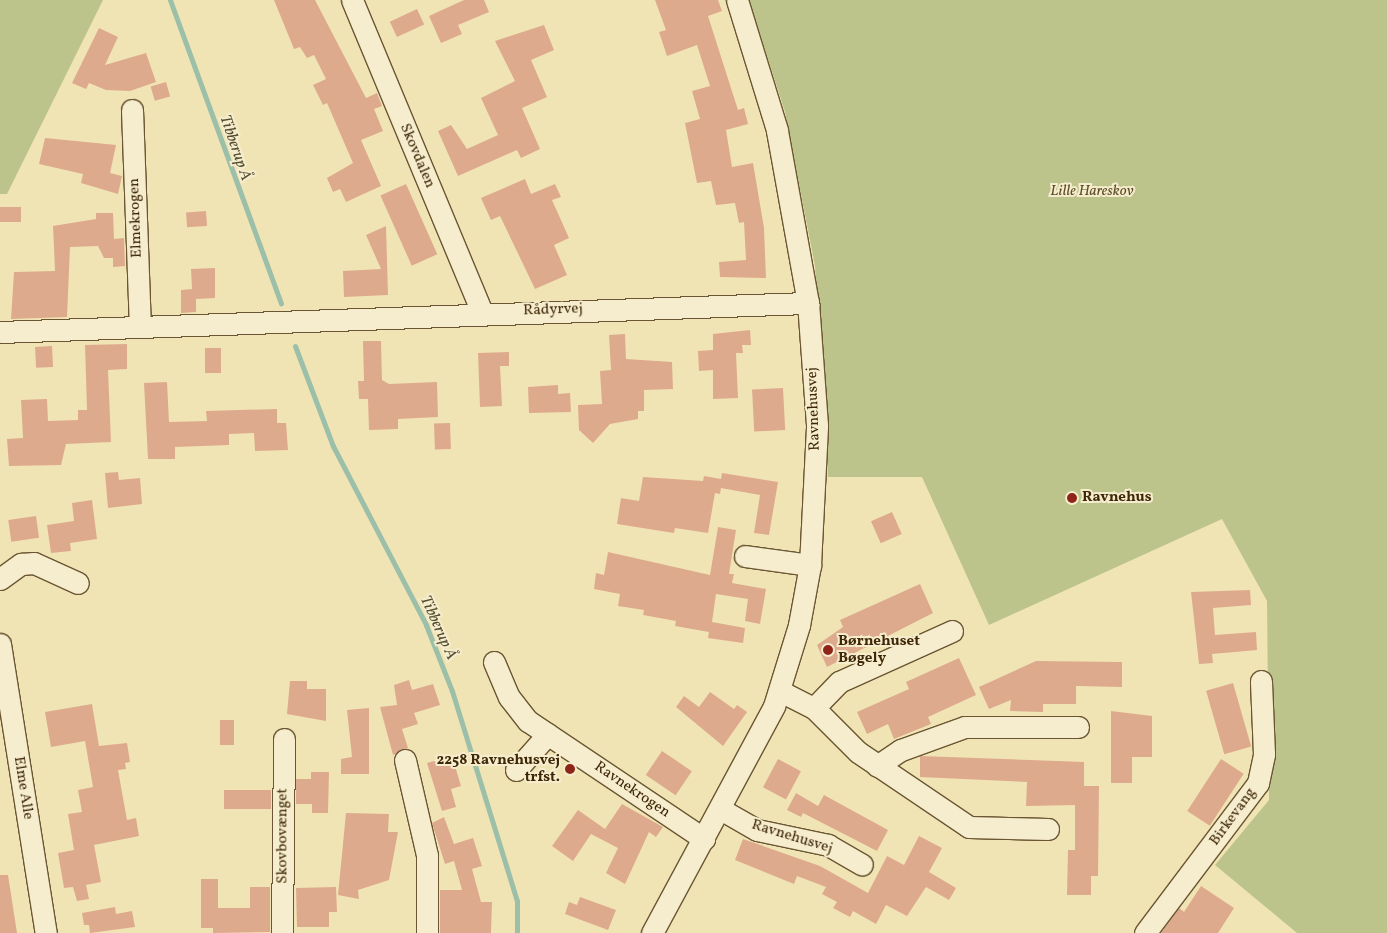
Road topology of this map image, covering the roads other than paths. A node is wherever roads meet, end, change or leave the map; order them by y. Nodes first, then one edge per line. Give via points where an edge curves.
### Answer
1 (352, 0) edge
2 (737, 0) edge
3 (132, 110) dead end
4 (808, 303) junction
5 (482, 312) junction
6 (140, 326) junction
7 (0, 332) edge
8 (745, 556) dead end
9 (810, 565) junction
10 (0, 579) edge
11 (78, 583) dead end
12 (952, 631) dead end
13 (0, 644) edge
14 (494, 662) dead end
15 (1261, 681) dead end
16 (780, 691) junction
17 (814, 708) junction
18 (1078, 727) dead end
19 (554, 738) junction
20 (284, 739) dead end
21 (405, 760) dead end
22 (877, 766) junction
23 (516, 770) dead end
24 (722, 810) junction
25 (1048, 828) dead end
26 (704, 838) junction
27 (862, 865) dead end
28 (46, 933) edge
29 (282, 933) edge
30 (427, 933) edge
31 (652, 933) edge
32 (1145, 933) edge

1 - 5 street, Skovdalen
2 - 4 street, Ravnehusvej via 777,130
3 - 6 street, Elmekrogen
4 - 5 street, Rådyrvej
4 - 9 street, Ravnehusvej via 817,425
5 - 6 street, Rådyrvej
6 - 7 street
8 - 9 street
9 - 16 street, Ravnehusvej
10 - 11 street via 21,564 34,563
12 - 17 street via 839,682
13 - 28 street, Elme Alle
14 - 19 street, Ravnekrogen via 509,697 528,721
15 - 32 street, Birkevang via 1264,754 1258,783
16 - 17 street
16 - 24 street, Ravnehusvej
17 - 22 street
18 - 22 street via 965,727 901,750
19 - 23 street
19 - 26 street, Ravnekrogen
20 - 29 street, Skovbovænget
21 - 30 street via 427,855
22 - 25 street via 969,827
24 - 26 street, Ravnehusvej
24 - 27 street, Ravnehusvej via 757,830 828,845
26 - 31 street, Ravnehusvej

